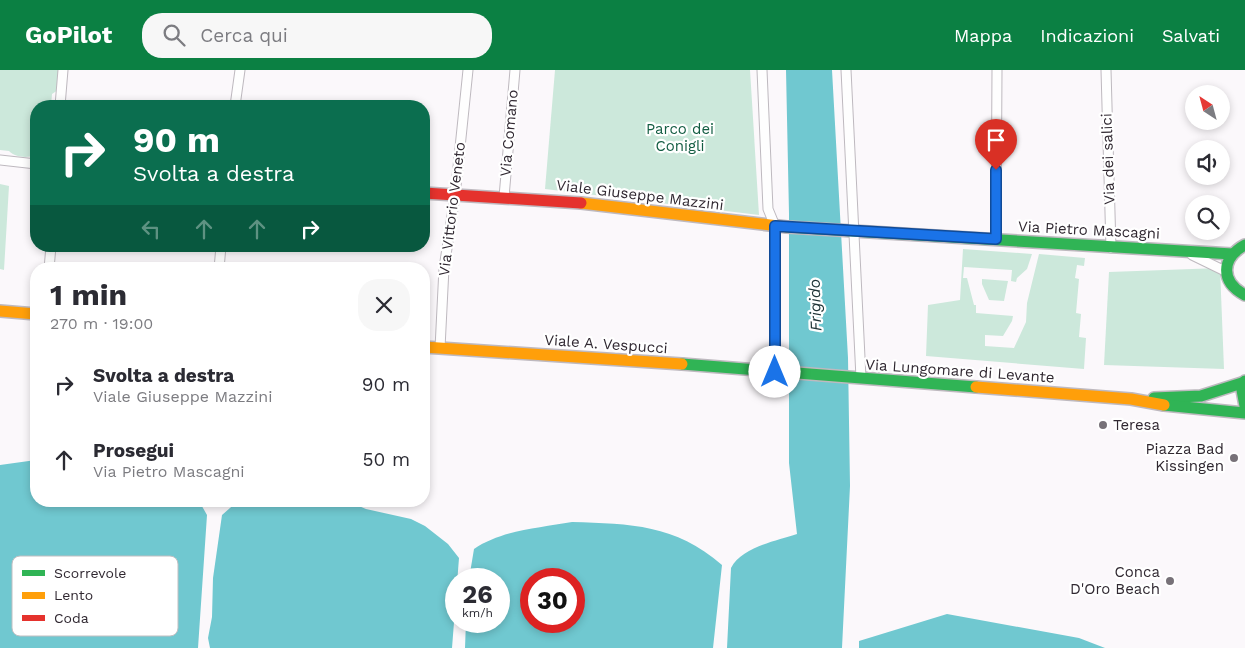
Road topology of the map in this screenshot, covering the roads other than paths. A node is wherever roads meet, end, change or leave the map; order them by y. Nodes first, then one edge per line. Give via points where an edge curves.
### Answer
1 (63, 70) edge
2 (240, 70) edge
3 (468, 70) edge
4 (515, 70) edge
5 (762, 70) edge
6 (846, 70) edge
7 (997, 70) edge
8 (1106, 70) edge
9 (60, 100) edge
10 (236, 100) edge
11 (0, 160) edge
12 (30, 163) edge
13 (430, 194) edge
14 (455, 196) junction
15 (504, 197) junction
16 (780, 226) junction
17 (848, 229) junction
18 (1245, 236) edge
19 (996, 239) junction
20 (1111, 248) junction
21 (1239, 249) edge
22 (1175, 250) junction
23 (1225, 271) junction
24 (1245, 295) edge
25 (0, 311) edge
26 (30, 314) edge
27 (430, 347) edge
28 (440, 348) junction
29 (781, 372) junction
30 (856, 378) junction
31 (1245, 382) edge
32 (1131, 399) junction
33 (1245, 406) edge
34 (1245, 413) edge

1 - 9 street
2 - 10 street
3 - 14 street, Via Vittorio Veneto
4 - 15 street, Via Comano
5 - 16 street via 768,209
6 - 17 street
7 - 19 street
8 - 20 street, Via dei salici
11 - 12 street
13 - 14 main road, Viale Giuseppe Mazzini
14 - 15 main road, Viale Giuseppe Mazzini
14 - 28 street, Via Vittorio Veneto via 444,268
15 - 16 main road, Viale Giuseppe Mazzini
16 - 17 main road, Viale Giuseppe Mazzini
16 - 29 street
17 - 19 main road, Via Pietro Mascagni
17 - 30 street
18 - 21 main road
19 - 20 main road, Via Pietro Mascagni
20 - 22 main road, Via Pietro Mascagni
21 - 22 main road, Via Pietro Mascagni
21 - 23 main road
22 - 23 street, Via Pietro Mascagni via 1208,261
23 - 24 main road via 1231,286
25 - 26 main road
27 - 28 main road, Viale A. Vespucci
28 - 29 main road, Viale A. Vespucci
29 - 30 main road, Via Lungomare di Levante
30 - 32 main road, Via Lungomare di Levante
31 - 32 main road, Via Lungomare di Levante via 1201,396
31 - 33 main road via 1242,390
32 - 34 main road, Via Lungomare di Levante via 1173,407

